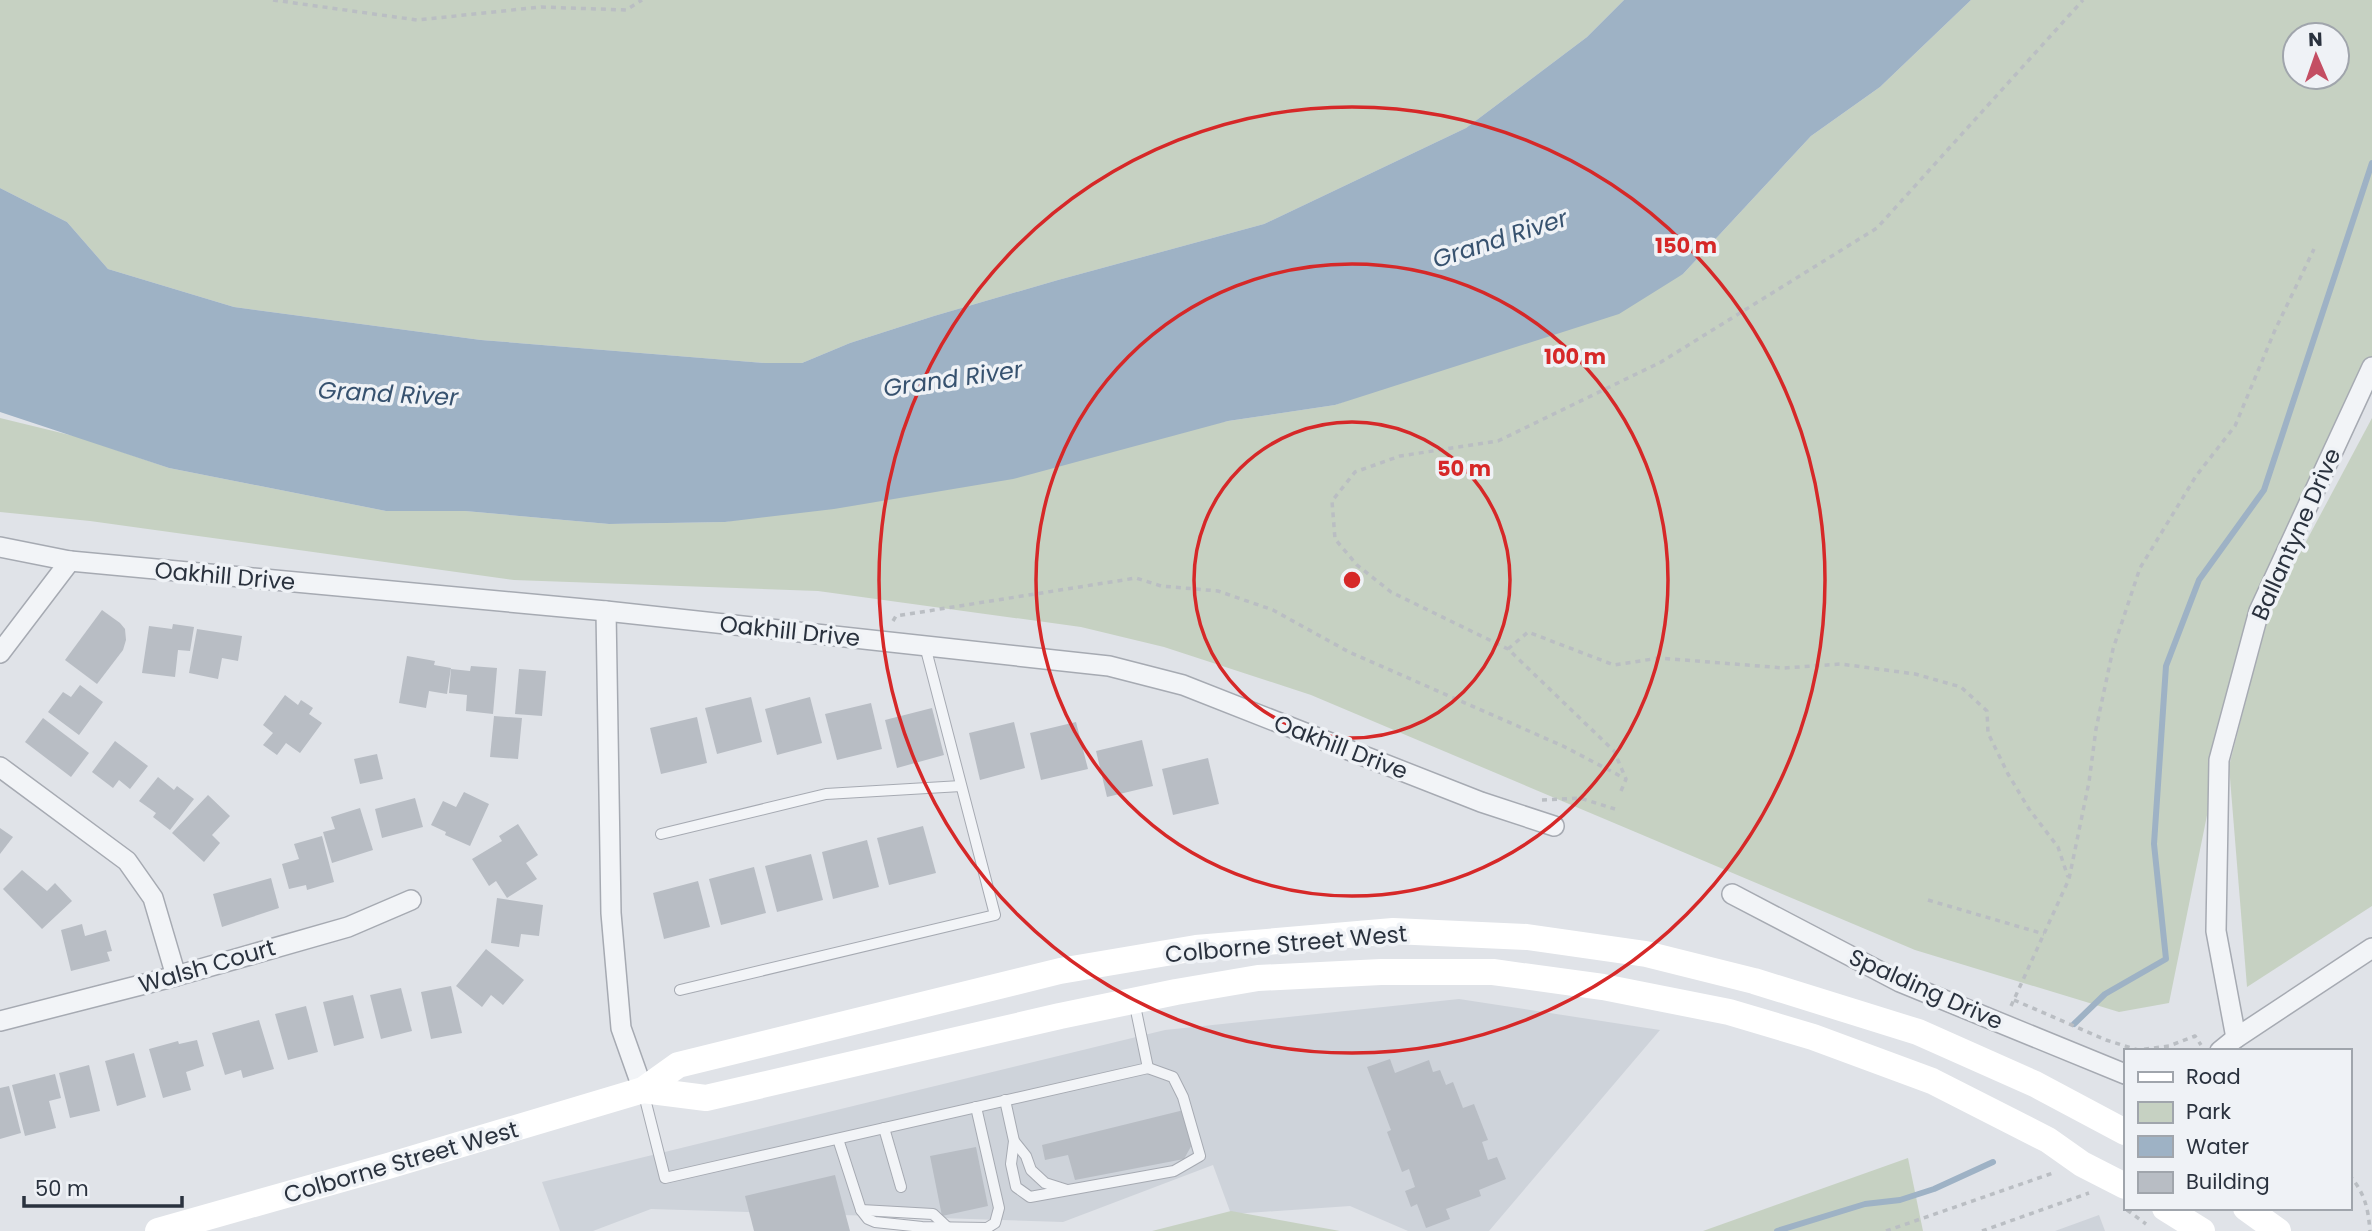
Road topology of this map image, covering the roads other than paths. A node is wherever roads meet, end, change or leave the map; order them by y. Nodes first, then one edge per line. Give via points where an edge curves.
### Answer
1 (2372, 367) edge
2 (0, 547) edge
3 (70, 561) junction
4 (606, 611) junction
5 (925, 646) junction
6 (0, 653) edge
7 (0, 766) edge
8 (961, 786) junction
9 (1554, 826) dead end
10 (661, 834) dead end
11 (1732, 894) dead end
12 (411, 900) dead end
13 (2372, 948) edge
14 (176, 976) junction
15 (680, 990) dead end
16 (1134, 1001) junction
17 (0, 1021) edge
18 (2236, 1038) junction
19 (2222, 1049) edge
20 (1148, 1068) junction
21 (2124, 1074) edge
22 (643, 1090) junction
23 (1005, 1100) junction
24 (976, 1107) junction
25 (884, 1128) junction
26 (2124, 1131) edge
27 (838, 1139) junction
28 (1014, 1141) junction
29 (2124, 1185) edge
30 (901, 1187) dead end
31 (1070, 1191) junction
32 (2168, 1210) edge
33 (2249, 1210) edge
34 (158, 1231) edge
35 (2202, 1231) edge
36 (2278, 1231) edge

1 - 18 street, Ballantyne Drive via 2259,611 2219,760 2216,931
2 - 3 street, Oakhill Drive
3 - 4 street, Oakhill Drive
3 - 6 street
4 - 5 street, Oakhill Drive
4 - 22 street via 611,913 621,1028
5 - 8 lane
5 - 9 street, Oakhill Drive via 1109,667 1183,685
7 - 14 street via 127,861 153,898
8 - 10 lane via 826,793
8 - 15 lane via 995,915
11 - 21 street, Spalding Drive via 1900,982
12 - 14 street, Walsh Court via 348,927
13 - 18 street
14 - 17 street, Walsh Court
16 - 20 lane
16 - 22 main road, Colborne Street West via 706,1098
16 - 29 main road, Colborne Street West via 1258,978 1381,972 1493,972 1603,987 1729,1012 1908,1072 2048,1140 2082,1164
18 - 19 street
20 - 23 lane
20 - 31 lane via 1173,1077 1200,1156 1174,1171
22 - 26 main road, Colborne Street West via 678,1065 1060,971 1196,948 1393,931 1553,940 1646,954 1754,981 1918,1032 2035,1084
22 - 27 lane via 665,1178
22 - 34 main road, Colborne Street West
23 - 24 lane
23 - 28 lane
24 - 25 lane
24 - 27 lane via 999,1213 987,1228 874,1222 861,1210
25 - 27 lane
25 - 30 lane
28 - 31 lane via 1031,1170 1045,1183
28 - 31 lane via 1011,1164 1016,1187 1030,1197
32 - 35 main road
33 - 36 main road

